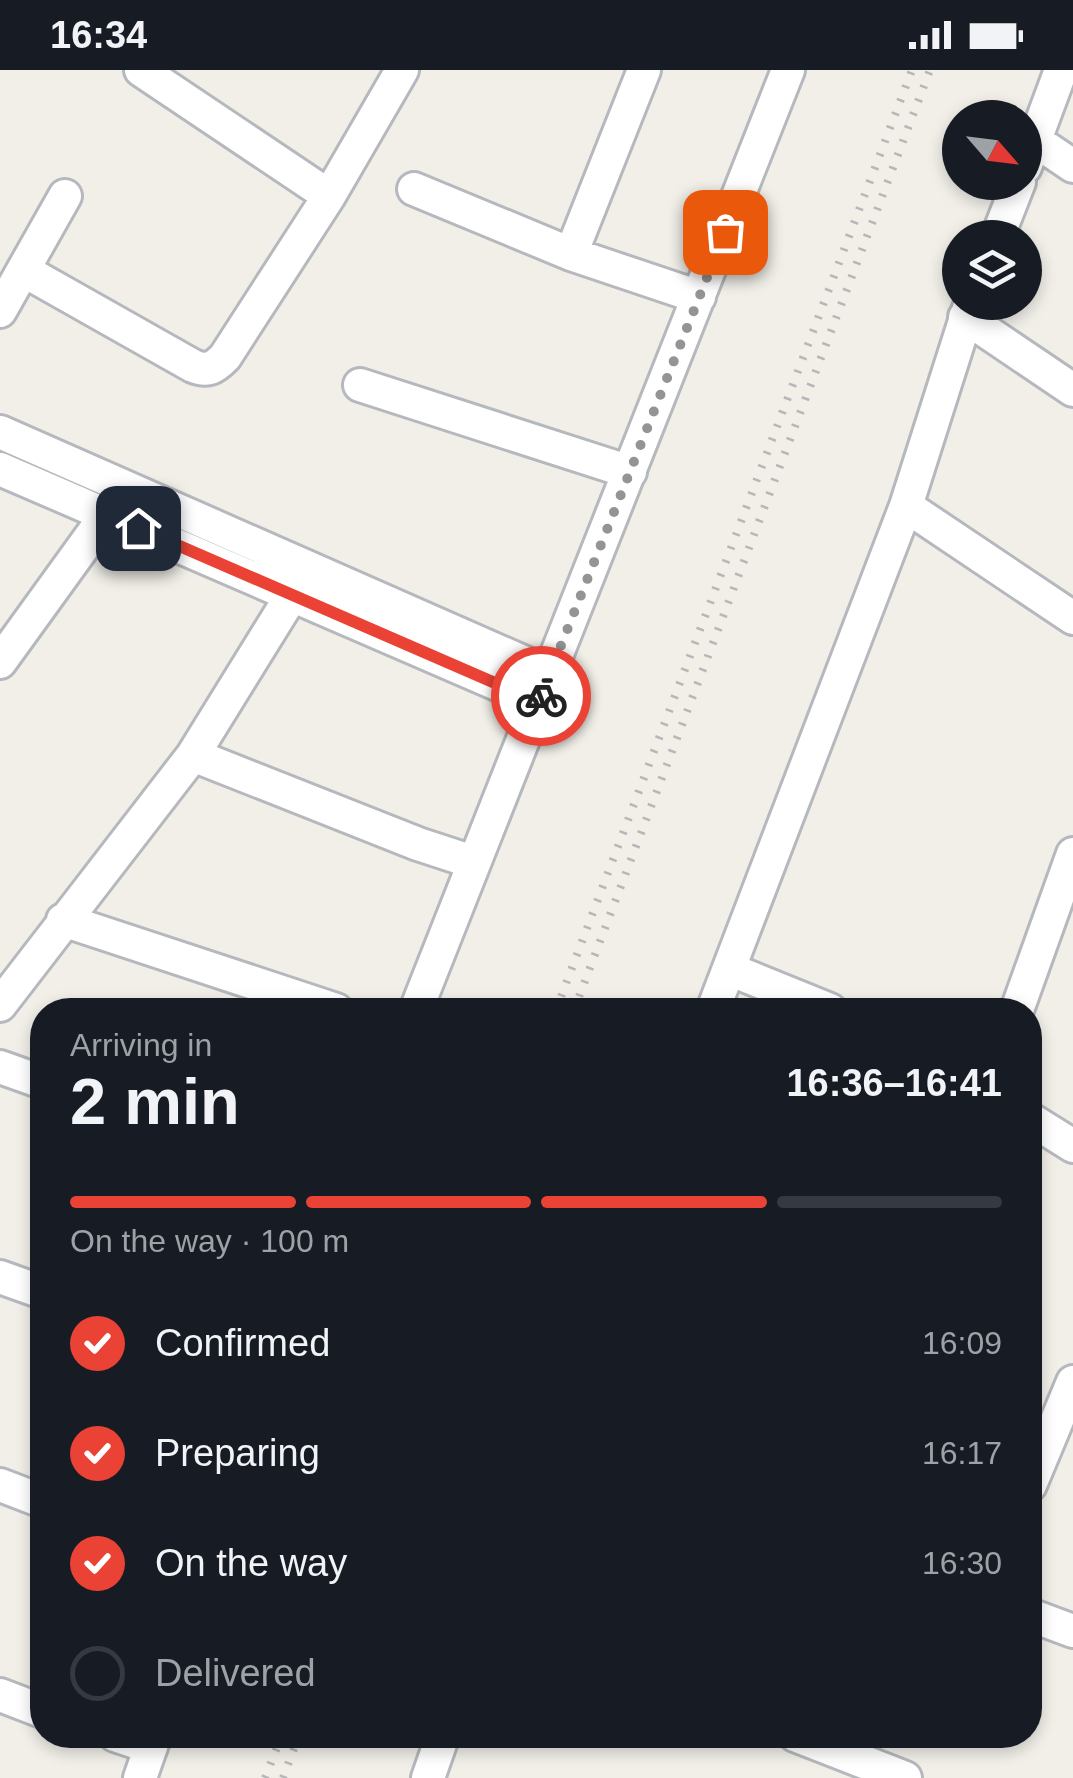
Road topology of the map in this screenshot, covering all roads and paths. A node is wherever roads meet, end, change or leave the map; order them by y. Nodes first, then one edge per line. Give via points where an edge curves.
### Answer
1 (141, 70) edge
2 (402, 70) edge
3 (644, 70) edge
4 (788, 70) edge
5 (1062, 70) edge
6 (1042, 122) edge
7 (1042, 157) edge
8 (1073, 166) edge
9 (414, 189) dead end
10 (65, 196) dead end
11 (330, 196) junction
12 (571, 254) junction
13 (23, 270) junction
14 (699, 296) junction
15 (0, 311) edge
16 (965, 320) edge
17 (981, 320) edge
18 (360, 385) dead end
19 (1073, 390) edge
20 (0, 432) edge
21 (0, 469) edge
22 (630, 472) junction
23 (906, 506) junction
24 (107, 514) junction
25 (292, 596) junction
26 (1073, 618) edge
27 (0, 662) edge
28 (545, 688) junction
29 (193, 755) junction
30 (1073, 854) edge
31 (473, 862) junction
32 (64, 920) junction
33 (729, 969) junction
34 (300, 998) edge
35 (421, 998) edge
36 (718, 998) edge
37 (800, 998) edge
38 (1021, 998) edge
39 (0, 1005) edge
40 (0, 1067) edge
41 (30, 1078) edge
42 (1042, 1126) edge
43 (1073, 1146) edge
44 (0, 1276) edge
45 (30, 1287) edge
46 (1073, 1382) edge
47 (1042, 1456) edge
48 (0, 1485) edge
49 (30, 1496) edge
50 (1042, 1619) edge
51 (1073, 1631) edge
52 (0, 1695) edge
53 (30, 1706) edge
54 (438, 1748) edge
55 (828, 1748) edge
56 (428, 1778) edge
57 (905, 1778) edge

1 - 11 street
2 - 11 street
3 - 12 street
4 - 14 street
5 - 6 street
7 - 8 street
9 - 12 street
10 - 13 street
11 - 13 street via 214,368 193,366
12 - 14 street
13 - 15 street
14 - 22 street
16 - 23 street
17 - 19 street
18 - 22 street
20 - 28 street
21 - 24 street
22 - 28 street
23 - 26 street
23 - 33 street
24 - 25 street
24 - 27 street
25 - 28 street
25 - 29 street
28 - 31 street
29 - 31 street
29 - 32 street
30 - 38 street
31 - 35 street
32 - 34 street
32 - 39 street
33 - 36 street
33 - 37 street
40 - 41 street
42 - 43 street
44 - 45 street
46 - 47 street
48 - 49 street
50 - 51 street
52 - 53 street
54 - 56 street
55 - 57 street

